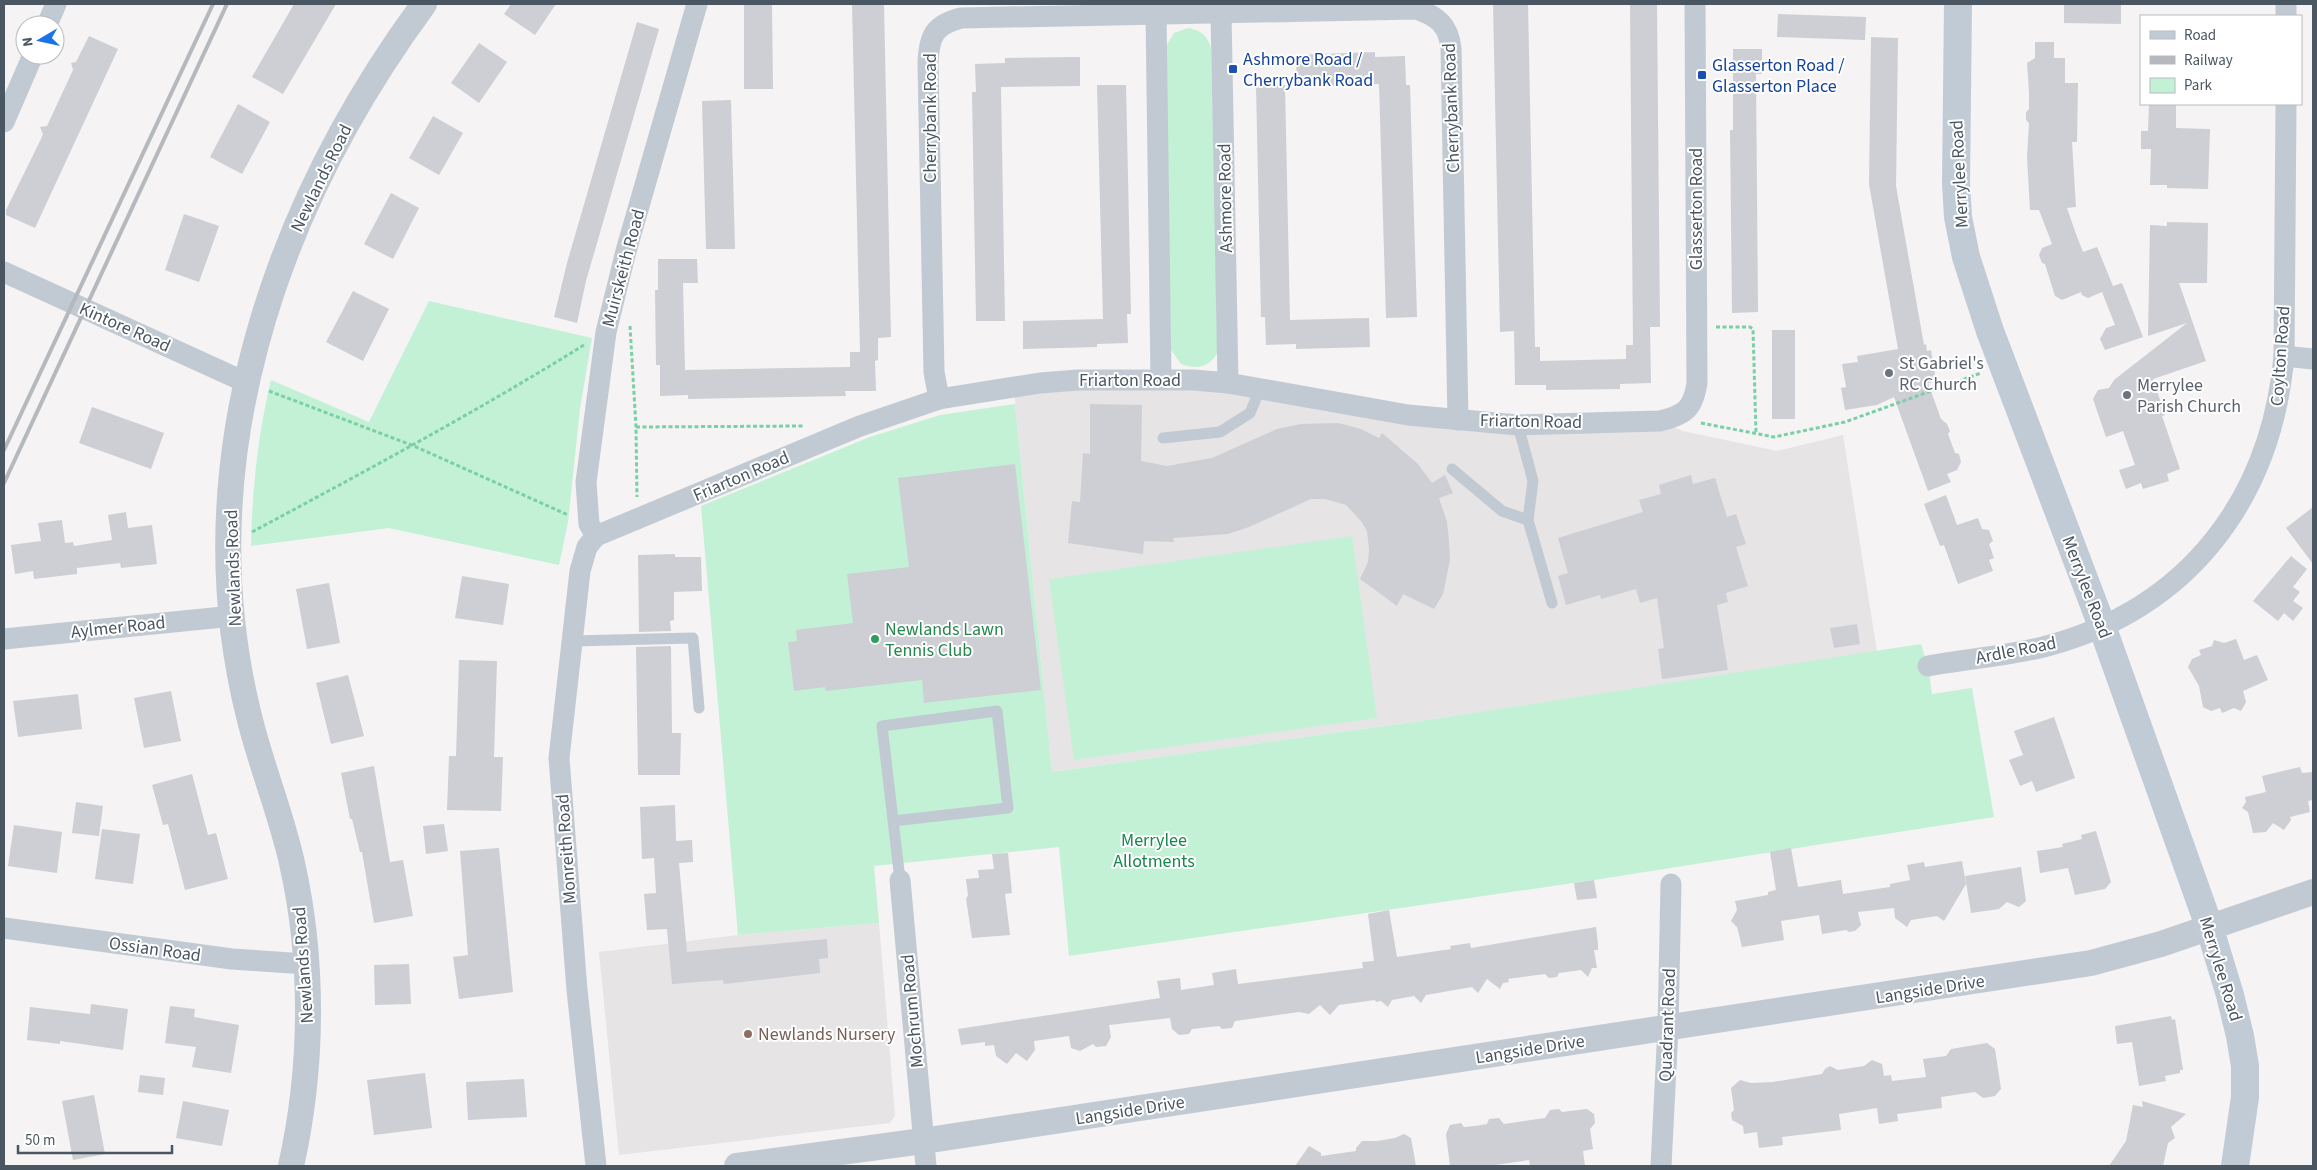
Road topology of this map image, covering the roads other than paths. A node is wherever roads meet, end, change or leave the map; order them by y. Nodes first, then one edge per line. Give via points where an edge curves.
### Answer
1 (424, 4) edge
2 (697, 4) edge
3 (1695, 4) edge
4 (1958, 4) edge
5 (1188, 9) edge
6 (1221, 13) junction
7 (1156, 14) junction
8 (29, 65) edge
9 (2286, 105) edge
10 (4, 122) edge
11 (4, 272) edge
12 (2284, 356) junction
13 (2313, 359) edge
14 (1161, 379) junction
15 (245, 382) junction
16 (1228, 383) junction
17 (1260, 389) junction
18 (940, 399) junction
19 (1679, 414) joint
20 (1458, 420) junction
21 (1518, 425) junction
22 (1164, 438) dead end
23 (1452, 469) dead end
24 (1528, 520) junction
25 (593, 530) junction
26 (1552, 603) dead end
27 (233, 616) junction
28 (2102, 626) junction
29 (4, 639) edge
30 (572, 642) junction
31 (1928, 666) dead end
32 (699, 708) dead end
33 (893, 821) junction
34 (900, 880) joint
35 (1671, 884) dead end
36 (2313, 892) edge
37 (2209, 926) junction
38 (4, 928) edge
39 (306, 964) junction
40 (1668, 1028) junction
41 (925, 1154) edge
42 (291, 1166) edge
43 (596, 1166) edge
44 (737, 1166) edge
45 (1661, 1166) edge
46 (2235, 1166) edge

1 - 15 street, Newlands Road via 371,83 310,197 288,244 265,308
2 - 25 street, Muirskeith Road via 606,332 587,463 586,498
3 - 19 street, Glasserton Road via 1697,383 1695,398
4 - 28 main road, Merrylee Road via 1958,217 1971,276
5 - 6 street, Cherrybank Road
5 - 7 street, Cherrybank Road
6 - 16 street, Ashmore Road
6 - 20 street, Cherrybank Road via 1416,9 1430,13 1450,35
7 - 14 street
7 - 18 street, Cherrybank Road via 961,18 940,27 933,34 929,45 928,72 934,372
8 - 10 street
9 - 12 street, Coylton Road
11 - 15 street, Kintore Road
12 - 13 street
12 - 28 street, Coylton Road via 2272,428 2256,472 2239,505 2196,562 2172,584
14 - 16 street, Friarton Road
14 - 18 street, Friarton Road via 1040,383
15 - 27 street, Newlands Road via 231,485 229,544
16 - 17 street, Friarton Road
17 - 20 street, Friarton Road via 1408,415
17 - 22 lane via 1250,413 1220,432
18 - 25 street, Friarton Road via 860,426 637,520
19 - 21 street, Friarton Road via 1660,421
20 - 21 street, Friarton Road
21 - 24 lane via 1533,481
23 - 24 lane via 1502,511
24 - 26 lane
25 - 30 street, Monreith Road via 580,570
27 - 29 street, Aylmer Road
27 - 39 street, Newlands Road via 249,715 292,862
28 - 31 street, Ardle Road via 2047,646
28 - 37 main road, Merrylee Road
30 - 32 lane via 693,638
30 - 43 street, Monreith Road via 559,758 577,990
33 - 33 lane via 882,726 997,711 1008,808
33 - 34 lane
34 - 41 street, Mochrum Road
35 - 40 street, Quadrant Road
36 - 37 street, Langside Drive
37 - 40 street, Langside Drive via 2161,944 2091,963
37 - 46 main road, Merrylee Road via 2230,995 2245,1066 2246,1097
38 - 39 street, Ossian Road via 232,960
39 - 42 street, Newlands Road via 305,1077
40 - 41 street, Langside Drive
40 - 45 street, Quadrant Road
41 - 44 street, Langside Drive

